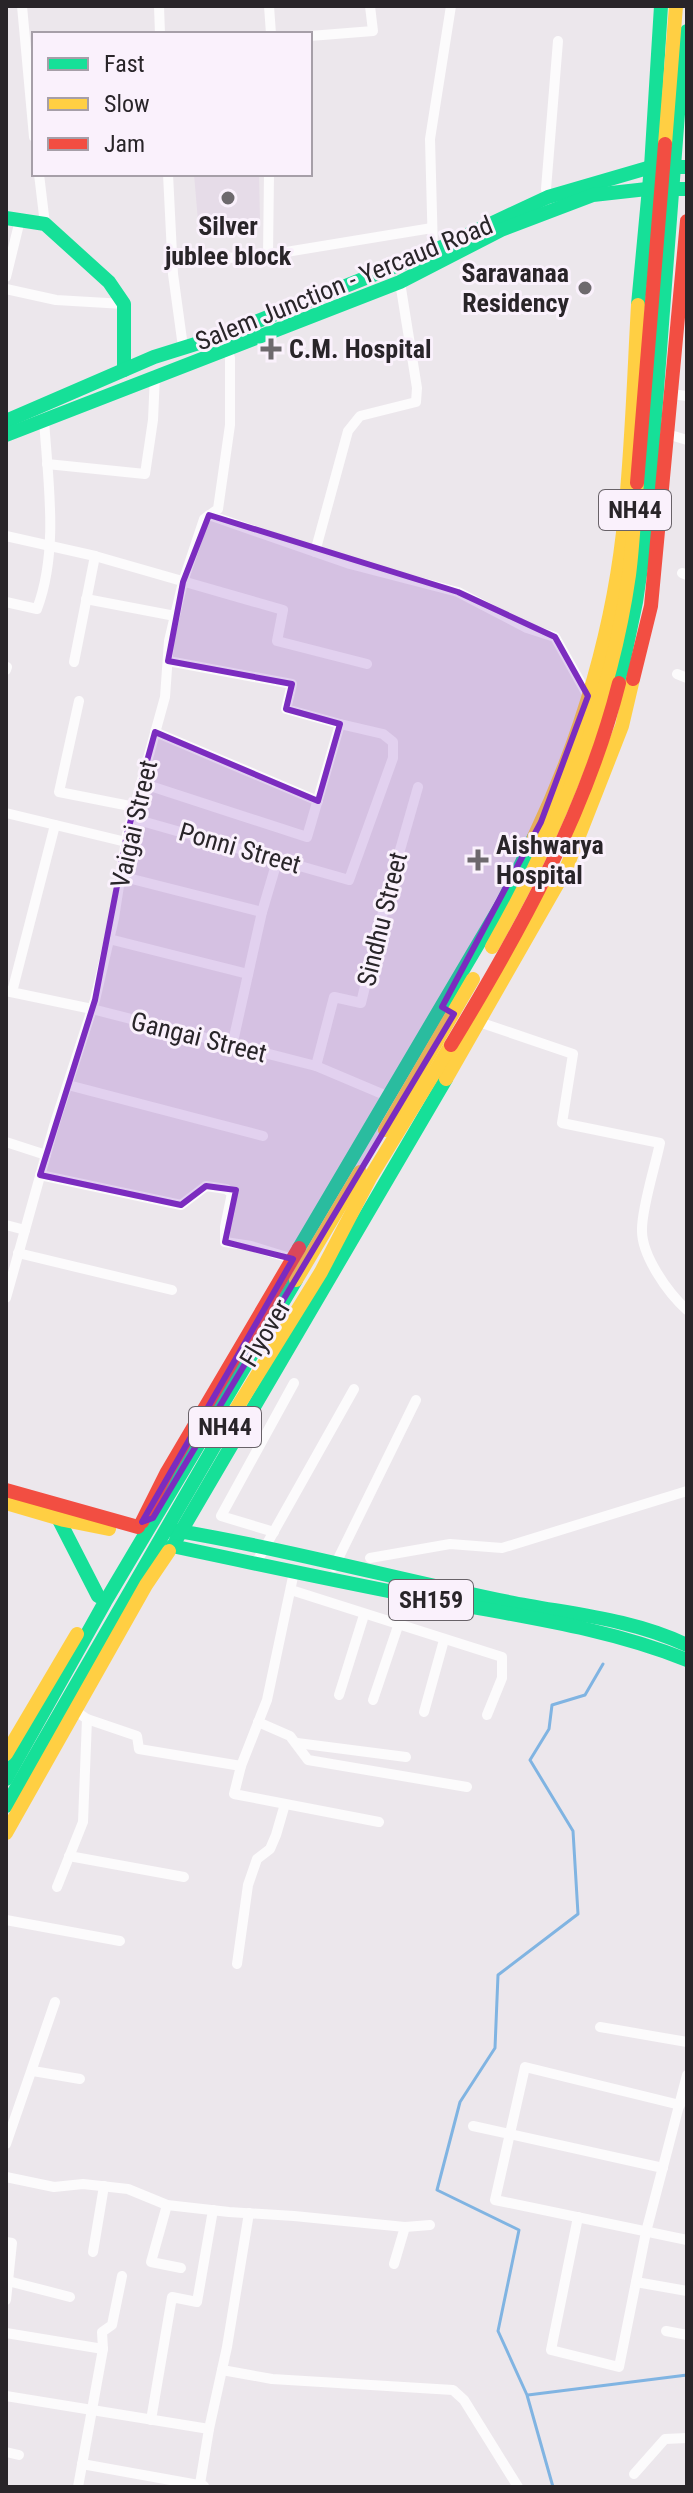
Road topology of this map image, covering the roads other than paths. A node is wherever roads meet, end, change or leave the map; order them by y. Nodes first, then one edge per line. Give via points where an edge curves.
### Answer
1 (22, 6) edge
2 (159, 6) edge
3 (269, 6) edge
4 (370, 6) edge
5 (451, 6) edge
6 (661, 6) edge
7 (676, 6) edge
8 (687, 31) edge
9 (160, 32) edge
10 (271, 32) edge
11 (312, 36) edge
12 (558, 41) dead end
13 (32, 115) edge
14 (651, 167) junction
15 (687, 167) edge
16 (39, 176) edge
17 (168, 176) edge
18 (269, 176) edge
19 (647, 189) junction
20 (687, 189) edge
21 (548, 197) junction
22 (13, 219) edge
23 (687, 221) edge
24 (45, 224) junction
25 (432, 228) junction
26 (433, 251) junction
27 (268, 255) junction
28 (173, 262) junction
29 (6, 277) edge
30 (400, 282) junction
31 (6, 289) edge
32 (124, 304) junction
33 (183, 347) junction
34 (227, 349) junction
35 (154, 357) junction
36 (124, 370) junction
37 (155, 375) junction
38 (671, 394) junction
39 (687, 396) edge
40 (44, 420) junction
41 (6, 421) edge
42 (667, 434) junction
43 (6, 435) edge
44 (687, 440) edge
45 (47, 464) junction
46 (209, 515) junction
47 (6, 536) edge
48 (50, 547) junction
49 (315, 552) junction
50 (95, 556) junction
51 (183, 582) junction
52 (86, 599) junction
53 (6, 602) edge
54 (175, 616) junction
55 (168, 661) junction
56 (74, 662) dead end
57 (367, 664) dead end
58 (588, 696) junction
59 (79, 701) dead end
60 (340, 724) junction
61 (155, 732) junction
62 (141, 783) junction
63 (418, 787) dead end
64 (318, 801) junction
65 (135, 807) junction
66 (6, 813) edge
67 (131, 818) junction
68 (55, 825) junction
69 (126, 842) junction
70 (278, 858) junction
71 (120, 876) junction
72 (262, 912) junction
73 (109, 939) junction
74 (248, 974) junction
75 (476, 988) junction
76 (9, 991) edge
77 (92, 1009) junction
78 (460, 1015) junction
79 (232, 1046) junction
80 (443, 1046) junction
81 (316, 1066) junction
82 (68, 1085) junction
83 (387, 1096) junction
84 (263, 1136) dead end
85 (6, 1142) edge
86 (46, 1155) junction
87 (40, 1175) junction
88 (6, 1225) edge
89 (25, 1230) junction
90 (18, 1253) junction
91 (293, 1259) junction
92 (172, 1290) dead end
93 (6, 1298) edge
94 (687, 1310) edge
95 (294, 1383) dead end
96 (354, 1389) dead end
97 (416, 1400) dead end
98 (6, 1490) edge
99 (687, 1491) edge
100 (6, 1505) edge
101 (58, 1518) junction
102 (137, 1530) junction
103 (177, 1530) junction
104 (274, 1532) junction
105 (265, 1548) junction
106 (170, 1549) junction
107 (370, 1558) dead end
108 (336, 1564) junction
109 (255, 1565) junction
110 (294, 1572) junction
111 (328, 1580) junction
112 (291, 1590) junction
113 (98, 1596) junction
114 (364, 1615) junction
115 (398, 1626) junction
116 (444, 1640) junction
117 (687, 1645) edge
118 (687, 1660) edge
119 (339, 1695) dead end
120 (373, 1700) dead end
121 (424, 1712) dead end
122 (82, 1715) junction
123 (487, 1715) dead end
124 (258, 1722) junction
125 (297, 1743) junction
126 (6, 1754) edge
127 (406, 1757) dead end
128 (241, 1766) junction
129 (6, 1779) edge
130 (467, 1787) dead end
131 (285, 1804) junction
132 (6, 1806) edge
133 (379, 1822) dead end
134 (6, 1833) edge
135 (69, 1856) junction
136 (184, 1877) dead end
137 (57, 1887) dead end
138 (6, 1920) edge
139 (120, 1941) dead end
140 (237, 1964) dead end
141 (55, 2002) dead end
142 (600, 2027) dead end
143 (687, 2042) edge
144 (33, 2071) junction
145 (687, 2075) edge
146 (80, 2079) dead end
147 (680, 2105) junction
148 (473, 2126) dead end
149 (510, 2135) junction
150 (6, 2144) edge
151 (663, 2168) junction
152 (6, 2177) edge
153 (104, 2186) junction
154 (167, 2205) junction
155 (213, 2210) junction
156 (249, 2213) junction
157 (578, 2217) junction
158 (430, 2225) dead end
159 (405, 2227) junction
160 (646, 2232) junction
161 (687, 2240) edge
162 (6, 2242) edge
163 (93, 2252) dead end
164 (394, 2264) dead end
165 (181, 2268) dead end
166 (122, 2276) dead end
167 (8, 2281) junction
168 (636, 2282) junction
169 (687, 2291) edge
170 (70, 2297) dead end
171 (6, 2300) edge
172 (666, 2331) dead end
173 (6, 2333) edge
174 (687, 2335) edge
175 (103, 2349) junction
176 (222, 2370) junction
177 (6, 2396) edge
178 (93, 2410) junction
179 (151, 2420) junction
180 (209, 2429) junction
181 (687, 2438) edge
182 (6, 2452) edge
183 (19, 2455) dead end
184 (82, 2464) junction
185 (634, 2474) dead end
186 (156, 2482) edge
187 (203, 2486) edge
188 (78, 2487) edge
189 (518, 2487) edge

1 - 13 street
2 - 9 street
3 - 10 street
4 - 11 street via 373,31
5 - 25 street via 430,139
6 - 14 main road
7 - 75 main road, NH44 via 629,575 613,654 594,724 545,847
8 - 75 main road, NH44 via 646,534 626,657 566,835 540,890
12 - 21 street
14 - 15 main road, Salem Junction - Yercaud Road
14 - 19 main road
14 - 21 main road, Salem Junction - Yercaud Road
16 - 24 street
17 - 28 street
18 - 27 street
19 - 20 main road
19 - 30 main road via 593,195 501,230
19 - 58 main road via 625,515
21 - 26 main road, Salem Junction - Yercaud Road
22 - 24 main road
22 - 29 street
23 - 38 main road
24 - 32 main road via 109,282
25 - 26 street
25 - 27 street
26 - 33 main road, Salem Junction - Yercaud Road
27 - 28 street
28 - 33 street
30 - 34 main road
30 - 49 street via 416,402 360,416 348,431
31 - 32 street via 56,300
32 - 36 main road
33 - 35 main road, Salem Junction - Yercaud Road
34 - 37 main road
34 - 46 street, Vaigai Street via 230,425 218,509
35 - 36 main road, Salem Junction - Yercaud Road
35 - 37 street
36 - 41 main road, Salem Junction - Yercaud Road
37 - 40 main road
37 - 45 street via 145,474
38 - 39 street
38 - 42 main road
40 - 43 main road
40 - 45 street
42 - 44 street
42 - 78 main road via 651,606 622,726 566,869
45 - 48 street
46 - 49 street
46 - 51 street, Vaigai Street
47 - 48 street
48 - 50 street
48 - 53 street via 37,609
49 - 58 street via 458,592 555,637
50 - 51 street
50 - 52 street
51 - 54 street, Vaigai Street
51 - 57 street via 283,610 277,641
52 - 54 street
52 - 56 street
54 - 55 street, Vaigai Street
55 - 60 street via 292,684 286,709
55 - 61 street, Vaigai Street
58 - 78 main road
59 - 65 street via 59,792
60 - 64 street
60 - 70 street, Ponni Street via 383,734 393,742 393,758 349,880
61 - 62 street, Vaigai Street
61 - 64 street
62 - 64 street via 307,837
62 - 65 street, Vaigai Street
63 - 81 street, Sindhu Street via 361,1003 334,997
65 - 67 street, Vaigai Street
66 - 68 street
67 - 69 street, Vaigai Street
67 - 70 street, Ponni Street
68 - 69 street
68 - 76 street
69 - 71 street, Vaigai Street
70 - 72 street
71 - 72 street
71 - 73 street, Vaigai Street
72 - 74 street
73 - 74 street
73 - 77 street, Vaigai Street
74 - 79 street
75 - 78 main road, NH44
76 - 77 street, Gangai Street
77 - 79 street, Gangai Street
77 - 82 street, Vaigai Street
78 - 80 main road, NH44
78 - 83 main road
78 - 94 street via 573,1054 562,1123 660,1143 641,1231 651,1263
78 - 103 main road
79 - 81 street, Gangai Street
80 - 129 main road, Flyover / NH44 via 105,1602
80 - 132 main road, NH44 via 322,1270 211,1450
81 - 83 street, Gangai Street
82 - 84 street
82 - 86 street, Vaigai Street
83 - 91 main road
85 - 86 street
86 - 87 street, Vaigai Street
87 - 89 street, Vaigai Street
87 - 91 street via 181,1205 206,1186 226,1189 232,1193 225,1242
88 - 89 street
89 - 90 street, Vaigai Street
90 - 92 street
90 - 93 street, Vaigai Street
91 - 102 main road
95 - 104 street via 221,1516
96 - 104 street
97 - 108 street
98 - 102 main road
99 - 107 street via 502,1548 450,1544
100 - 101 main road, SH159
101 - 102 main road, SH159
101 - 113 main road
102 - 103 main road, SH159 via 159,1518
102 - 106 main road, SH159 via 138,1549 148,1556 159,1557
102 - 113 main road
103 - 105 main road
103 - 106 main road
104 - 105 street
105 - 108 main road
105 - 109 street
106 - 109 main road, SH159
106 - 122 main road via 146,1585
108 - 111 street
108 - 117 main road via 641,1627
109 - 110 main road, SH159
110 - 111 main road, SH159
110 - 112 street
111 - 118 main road, SH159 via 593,1630
112 - 114 street
112 - 124 street
113 - 126 main road
114 - 115 street
114 - 119 street
115 - 116 street
115 - 120 street
116 - 121 street
116 - 123 street via 502,1657 502,1678
122 - 128 street via 137,1736 139,1749
122 - 134 main road
122 - 135 street via 83,1822
124 - 125 street
124 - 128 street
125 - 127 street
125 - 130 street via 308,1760
128 - 131 street via 234,1794
131 - 133 street
131 - 140 street via 270,1849 257,1859 248,1885
135 - 136 street
135 - 137 street
138 - 139 street
141 - 144 street
142 - 143 street
144 - 146 street
144 - 150 street
145 - 147 street
147 - 149 street via 525,2067
147 - 151 street
148 - 149 street
149 - 151 street
149 - 157 street via 495,2200
151 - 160 street
152 - 153 street via 54,2187
153 - 154 street via 128,2189
153 - 163 street
154 - 155 street
154 - 165 street via 151,2262
155 - 156 street
155 - 179 street via 197,2302 172,2297
156 - 159 street
156 - 176 street
157 - 160 street
157 - 168 street via 551,2350 619,2367
158 - 159 street
159 - 164 street
160 - 161 street
160 - 168 street
162 - 167 street via 12,2243
166 - 175 street via 112,2325 102,2332
167 - 170 street
167 - 171 street
168 - 169 street
172 - 174 street
173 - 175 street
175 - 178 street
176 - 180 street
176 - 189 street via 272,2379 453,2390
177 - 178 street
178 - 179 street
178 - 184 street
179 - 180 street
180 - 187 street
181 - 185 street via 665,2439
182 - 183 street
184 - 186 street
184 - 188 street
186 - 187 street

